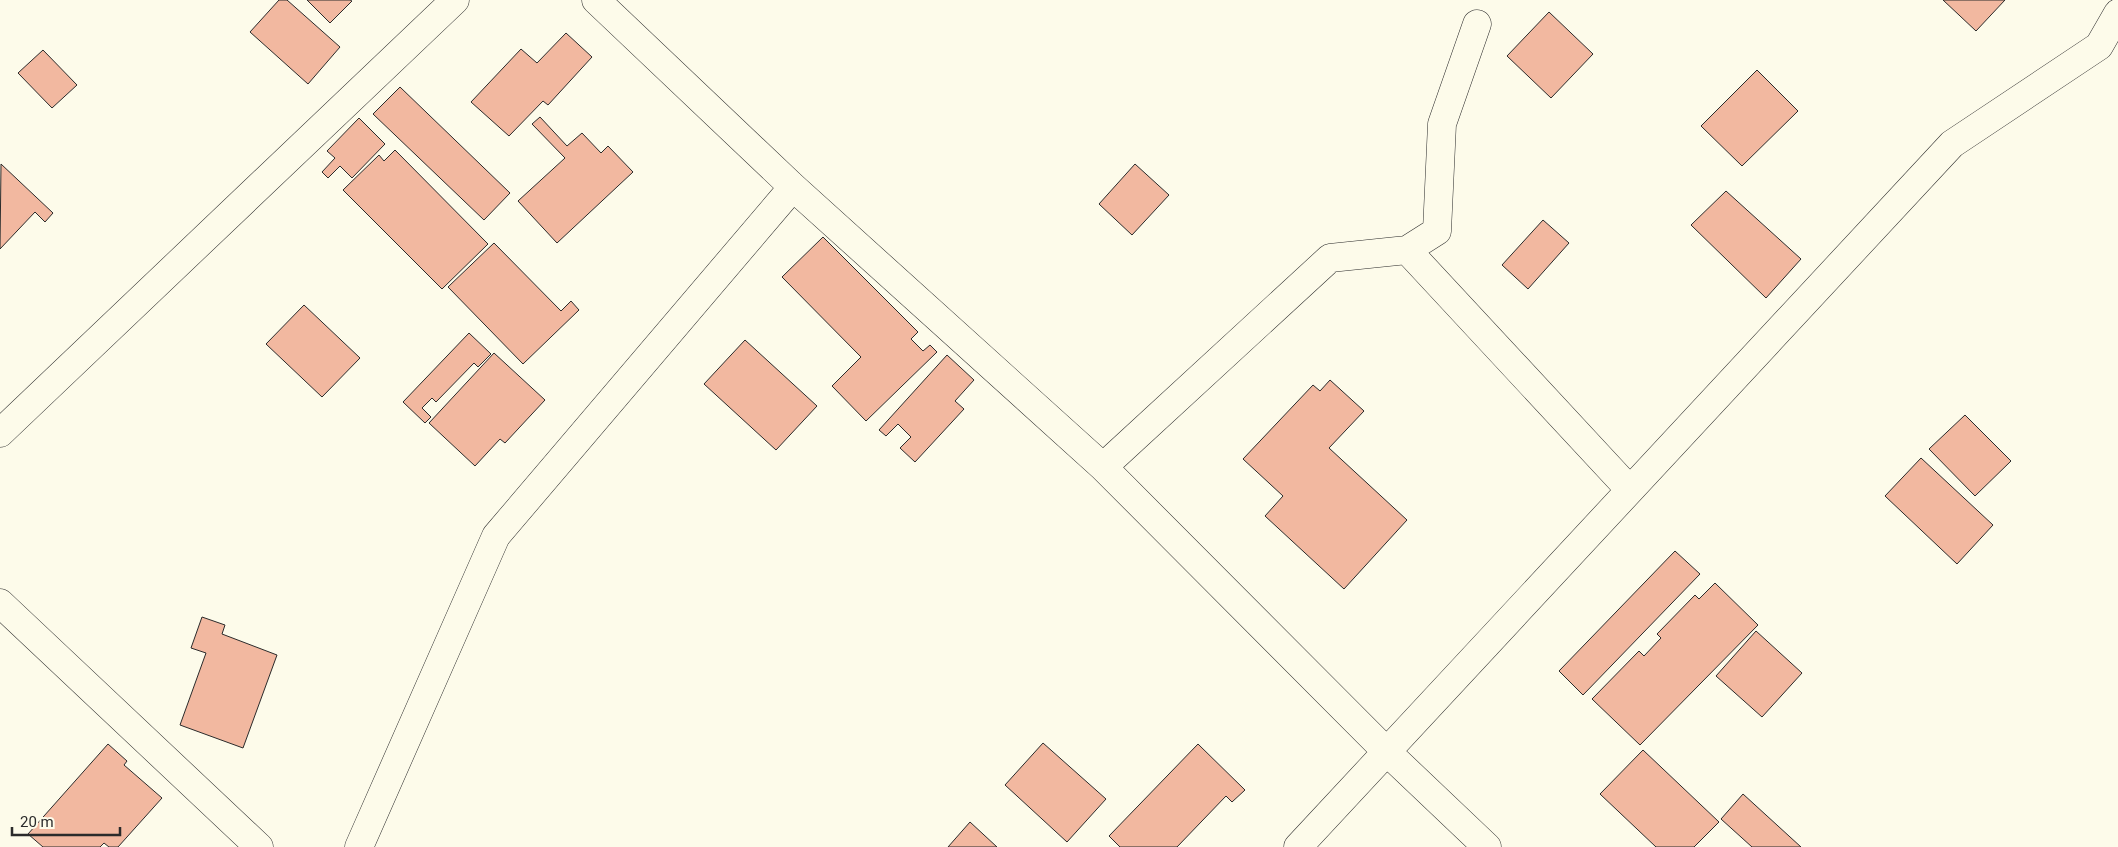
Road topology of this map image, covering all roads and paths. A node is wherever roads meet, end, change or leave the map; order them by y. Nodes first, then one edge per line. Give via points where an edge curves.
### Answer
1 (455, 0) edge
2 (596, 0) edge
3 (2118, 12) edge
4 (1477, 24) dead end
5 (793, 187) junction
6 (1407, 250) junction
7 (0, 433) edge
8 (1103, 467) junction
9 (1630, 490) junction
10 (0, 603) edge
11 (1386, 751) junction
12 (259, 847) edge
13 (360, 847) edge
14 (1298, 847) edge
15 (1487, 847) edge

1 - 7 street
2 - 5 street
3 - 9 street via 2099,46 1952,144
4 - 6 street via 1442,124 1437,231
5 - 8 street
5 - 13 street via 496,536
6 - 8 street via 1330,258
6 - 9 street
8 - 11 street
9 - 11 street
10 - 12 street
11 - 14 street
11 - 15 street

